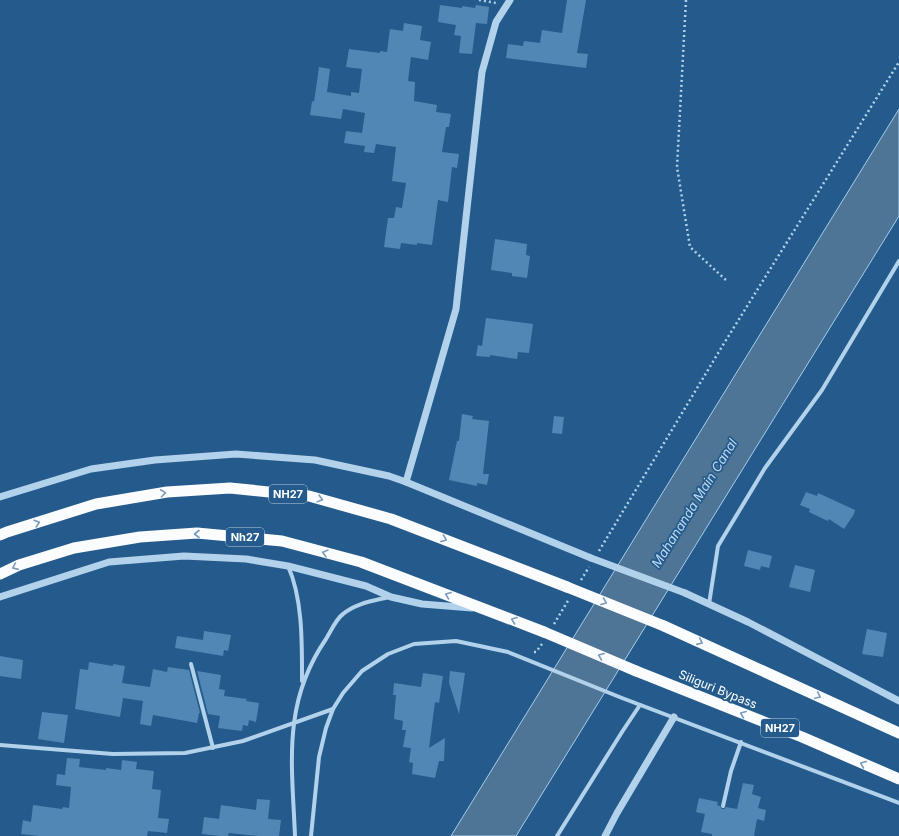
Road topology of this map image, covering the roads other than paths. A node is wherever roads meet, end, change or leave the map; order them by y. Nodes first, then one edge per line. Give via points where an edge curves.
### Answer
1 (508, 3) edge
2 (899, 261) edge
3 (406, 482) junction
4 (0, 497) edge
5 (0, 536) edge
6 (288, 566) junction
7 (0, 574) edge
8 (0, 597) edge
9 (391, 597) junction
10 (709, 604) junction
11 (485, 609) junction
12 (191, 664) dead end
13 (302, 684) junction
14 (899, 701) edge
15 (640, 705) junction
16 (333, 709) junction
17 (674, 717) junction
18 (293, 723) junction
19 (899, 733) edge
20 (741, 742) junction
21 (0, 745) edge
22 (213, 748) junction
23 (899, 779) edge
24 (899, 802) edge
25 (723, 806) dead end
26 (295, 836) edge
27 (311, 836) edge
28 (557, 836) edge
29 (605, 836) edge

1 - 3 street via 496,22 482,72 456,310
2 - 10 street via 822,390 765,468 718,546
3 - 4 street via 315,460 236,454 155,460 91,469
3 - 10 street, bridge
5 -> 19 highway, NH27, bridge via 96,504 167,492 230,488 309,496 390,519 664,626
6 - 8 street via 246,559 184,556 109,562
6 - 9 street via 366,586
6 - 13 street via 297,595
11 -> 7 highway, Nh27 via 361,562 282,541 197,533 140,537 74,548 19,565
9 - 11 street via 422,604
9 - 13 street via 360,604 343,614 317,651
10 - 14 street
23 -> 11 highway, Siliguri Bypass / NH27, bridge via 802,737
12 - 22 street
13 - 18 street
15 - 16 street via 508,652 456,641 414,644 388,654 362,671 342,693
15 - 17 street
15 - 28 street
16 - 18 street
16 - 27 street via 319,757
17 - 20 street
17 - 29 street
18 - 22 street via 243,741
18 - 26 street via 291,753
20 - 24 street
20 - 25 street
21 - 22 street via 113,754 185,753

